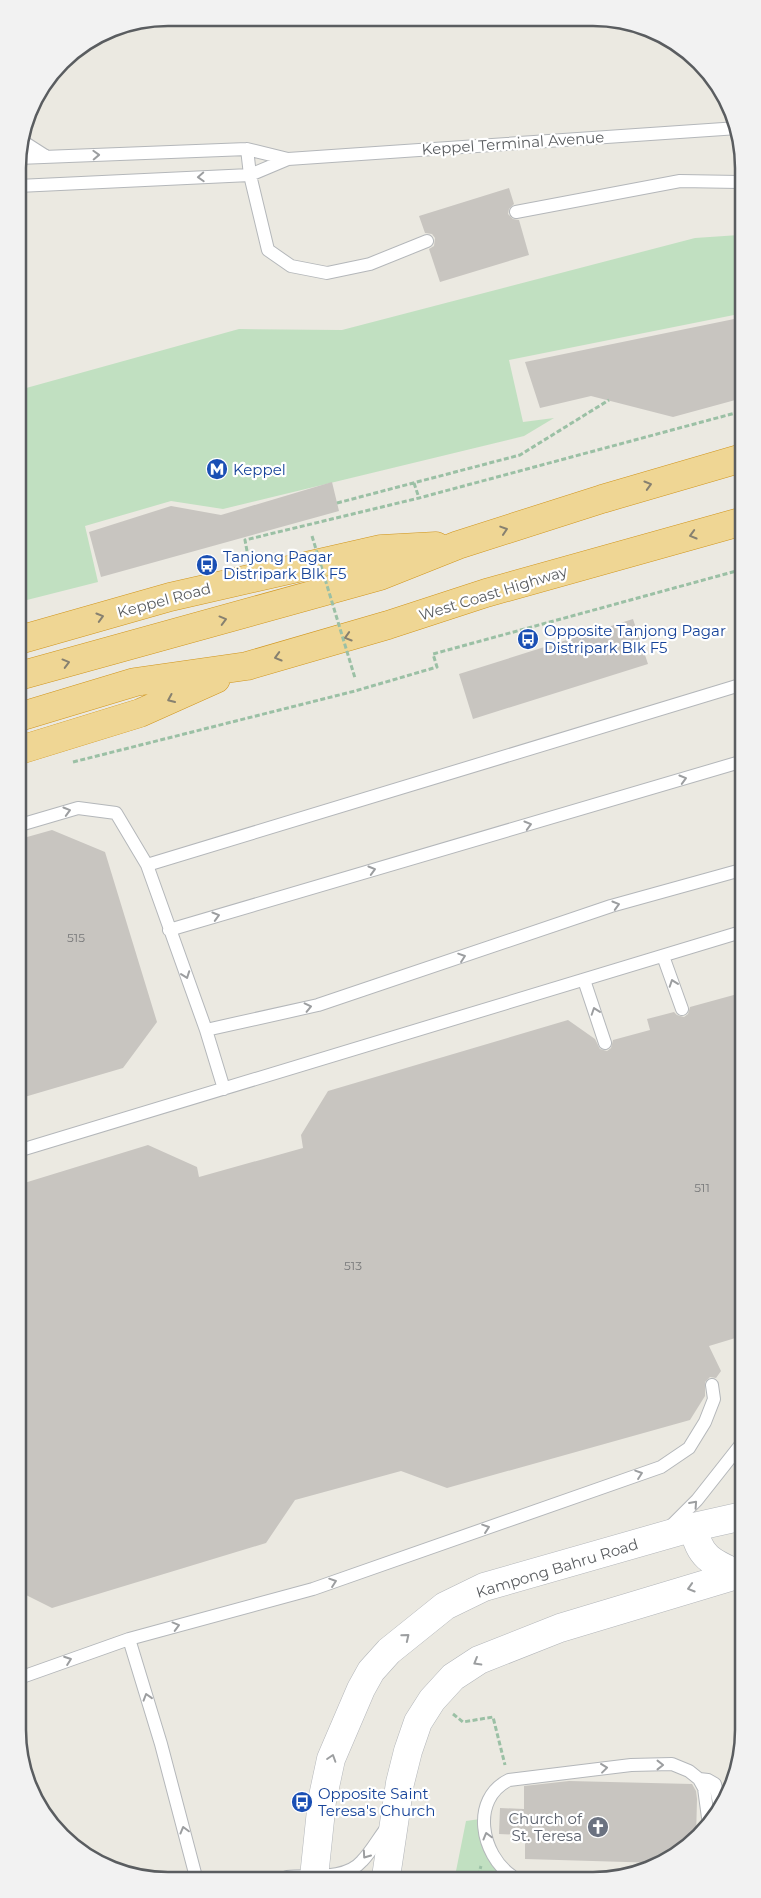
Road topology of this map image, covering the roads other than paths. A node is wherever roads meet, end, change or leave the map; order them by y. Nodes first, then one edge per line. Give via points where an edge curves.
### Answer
1 (729, 129) edge
2 (28, 145) edge
3 (247, 149) junction
4 (47, 157) junction
5 (27, 158) edge
6 (288, 159) junction
7 (250, 175) junction
8 (735, 182) edge
9 (27, 186) edge
10 (516, 212) dead end
11 (427, 241) dead end
12 (735, 460) edge
13 (735, 523) edge
14 (458, 544) junction
15 (27, 638) edge
16 (247, 666) junction
17 (27, 674) edge
18 (735, 687) edge
19 (27, 714) edge
20 (27, 748) edge
21 (735, 764) edge
22 (27, 823) edge
23 (147, 865) junction
24 (735, 872) edge
25 (169, 930) junction
26 (735, 934) edge
27 (664, 956) junction
28 (584, 980) junction
29 (682, 1009) dead end
30 (206, 1030) junction
31 (606, 1042) dead end
32 (224, 1088) junction
33 (26, 1148) edge
34 (712, 1385) dead end
35 (734, 1453) edge
36 (734, 1518) edge
37 (694, 1528) junction
38 (658, 1537) junction
39 (734, 1572) edge
40 (734, 1576) edge
41 (129, 1639) junction
42 (26, 1676) edge
43 (699, 1779) junction
44 (718, 1797) edge
45 (707, 1814) edge
46 (395, 1816) junction
47 (195, 1872) edge
48 (306, 1872) edge
49 (348, 1872) edge
50 (387, 1872) edge
51 (508, 1872) edge

1 - 6 lane, Keppel Terminal Avenue
2 - 4 lane
4 -> 3 lane, Keppel Terminal Avenue
3 - 6 lane, Keppel Terminal Avenue
3 - 7 lane
4 - 5 lane, Keppel Terminal Avenue
6 - 7 lane, Keppel Terminal Avenue
7 -> 9 lane, Keppel Terminal Avenue
7 - 11 lane via 268,250 291,266 326,273 370,264
8 - 10 lane via 680,181
14 -> 12 highway
13 -> 16 highway, West Coast Highway via 496,590
15 -> 14 highway, Keppel Road via 170,597 381,548
17 -> 14 highway via 380,576
16 - 19 highway via 135,682
16 -> 20 highway via 140,712
18 - 23 lane
25 -> 21 lane
22 -> 23 lane via 78,808 116,813
23 - 25 lane
30 -> 24 lane via 318,1005 611,906
25 -> 30 lane
26 - 27 lane
27 - 28 lane
29 -> 27 lane
31 -> 28 lane
28 - 32 lane
30 - 32 lane
32 - 33 lane
41 -> 34 lane via 313,1589 661,1467 689,1448 714,1399
38 -> 35 lane via 697,1500
36 - 37 main road, Kampong Bahru Road
37 - 38 main road, Kampong Bahru Road
37 - 39 main road via 696,1542 703,1554 717,1565
48 -> 38 main road, Kampong Bahru Road via 331,1759 360,1689 389,1651 445,1606 484,1587
40 -> 46 main road via 560,1628 479,1660 453,1677 418,1722 400,1783
42 -> 41 lane
47 -> 41 lane
43 - 44 lane via 715,1784
43 - 45 lane via 704,1788
51 -> 43 lane via 493,1855 486,1836 484,1814 491,1795 509,1780 631,1765 672,1764
46 -> 49 lane via 362,1861
46 - 50 main road

